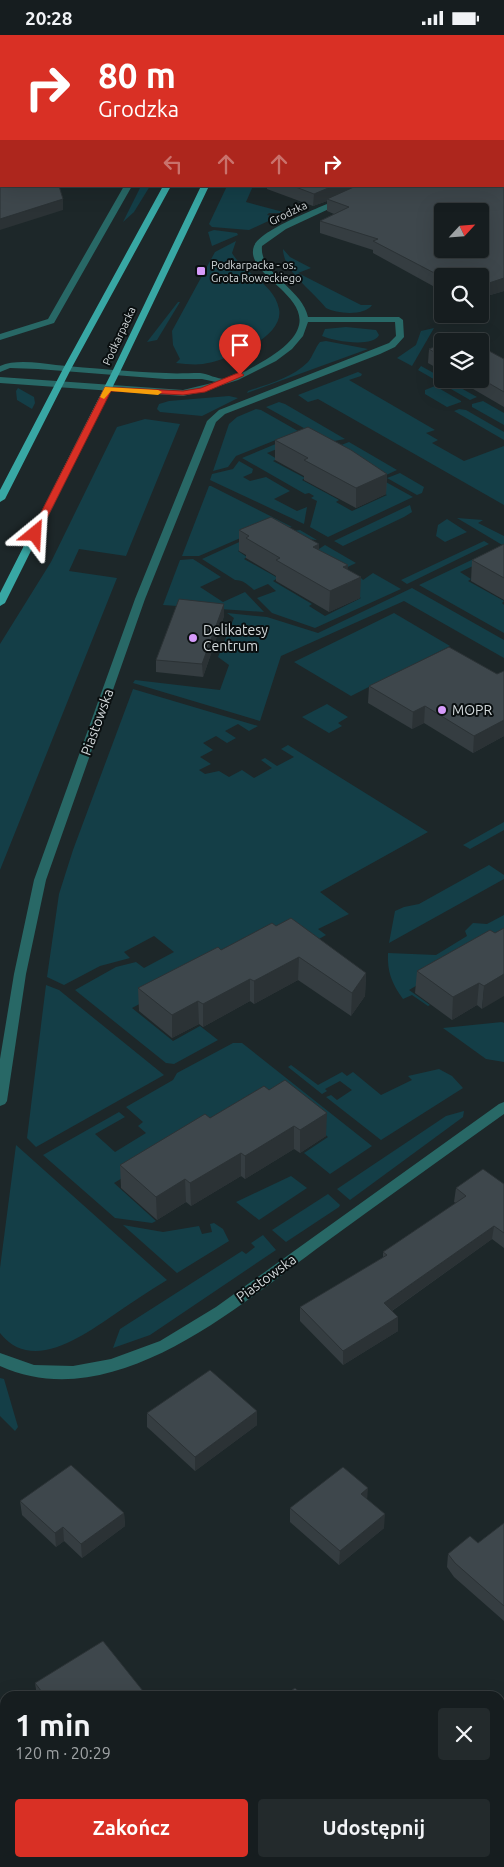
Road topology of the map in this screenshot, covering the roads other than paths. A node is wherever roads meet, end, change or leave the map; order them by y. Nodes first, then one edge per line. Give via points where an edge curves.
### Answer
1 (127, 187) edge
2 (167, 187) edge
3 (205, 187) edge
4 (350, 197) edge
5 (304, 319) junction
6 (0, 337) edge
7 (0, 369) edge
8 (67, 369) junction
9 (116, 372) junction
10 (0, 380) edge
11 (223, 381) junction
12 (59, 384) junction
13 (108, 389) junction
14 (0, 499) edge
15 (0, 603) edge
16 (0, 1101) edge
17 (504, 1107) edge
18 (0, 1359) edge

1 - 6 street via 51,321
2 - 8 main road, Podkarpacka
3 - 9 main road, Podkarpacka
4 - 5 street, Grodzka via 288,224 258,245 257,254 263,266 298,300
5 - 11 street via 299,337 281,354 257,369
5 - 16 street, Piastowska via 399,320 400,337 392,345 222,412 212,421 140,599 40,880 20,974
7 - 8 street via 21,365
8 - 9 street
8 - 12 main road, Podkarpacka
9 - 11 street via 202,376
9 - 13 main road, Podkarpacka
10 - 12 street
11 - 13 street via 203,390 183,393
12 - 13 street
12 - 14 main road, Podkarpacka
13 - 15 main road, Podkarpacka
17 - 18 street, Piastowska via 223,1309 147,1353 116,1364 74,1371 44,1372 14,1367

